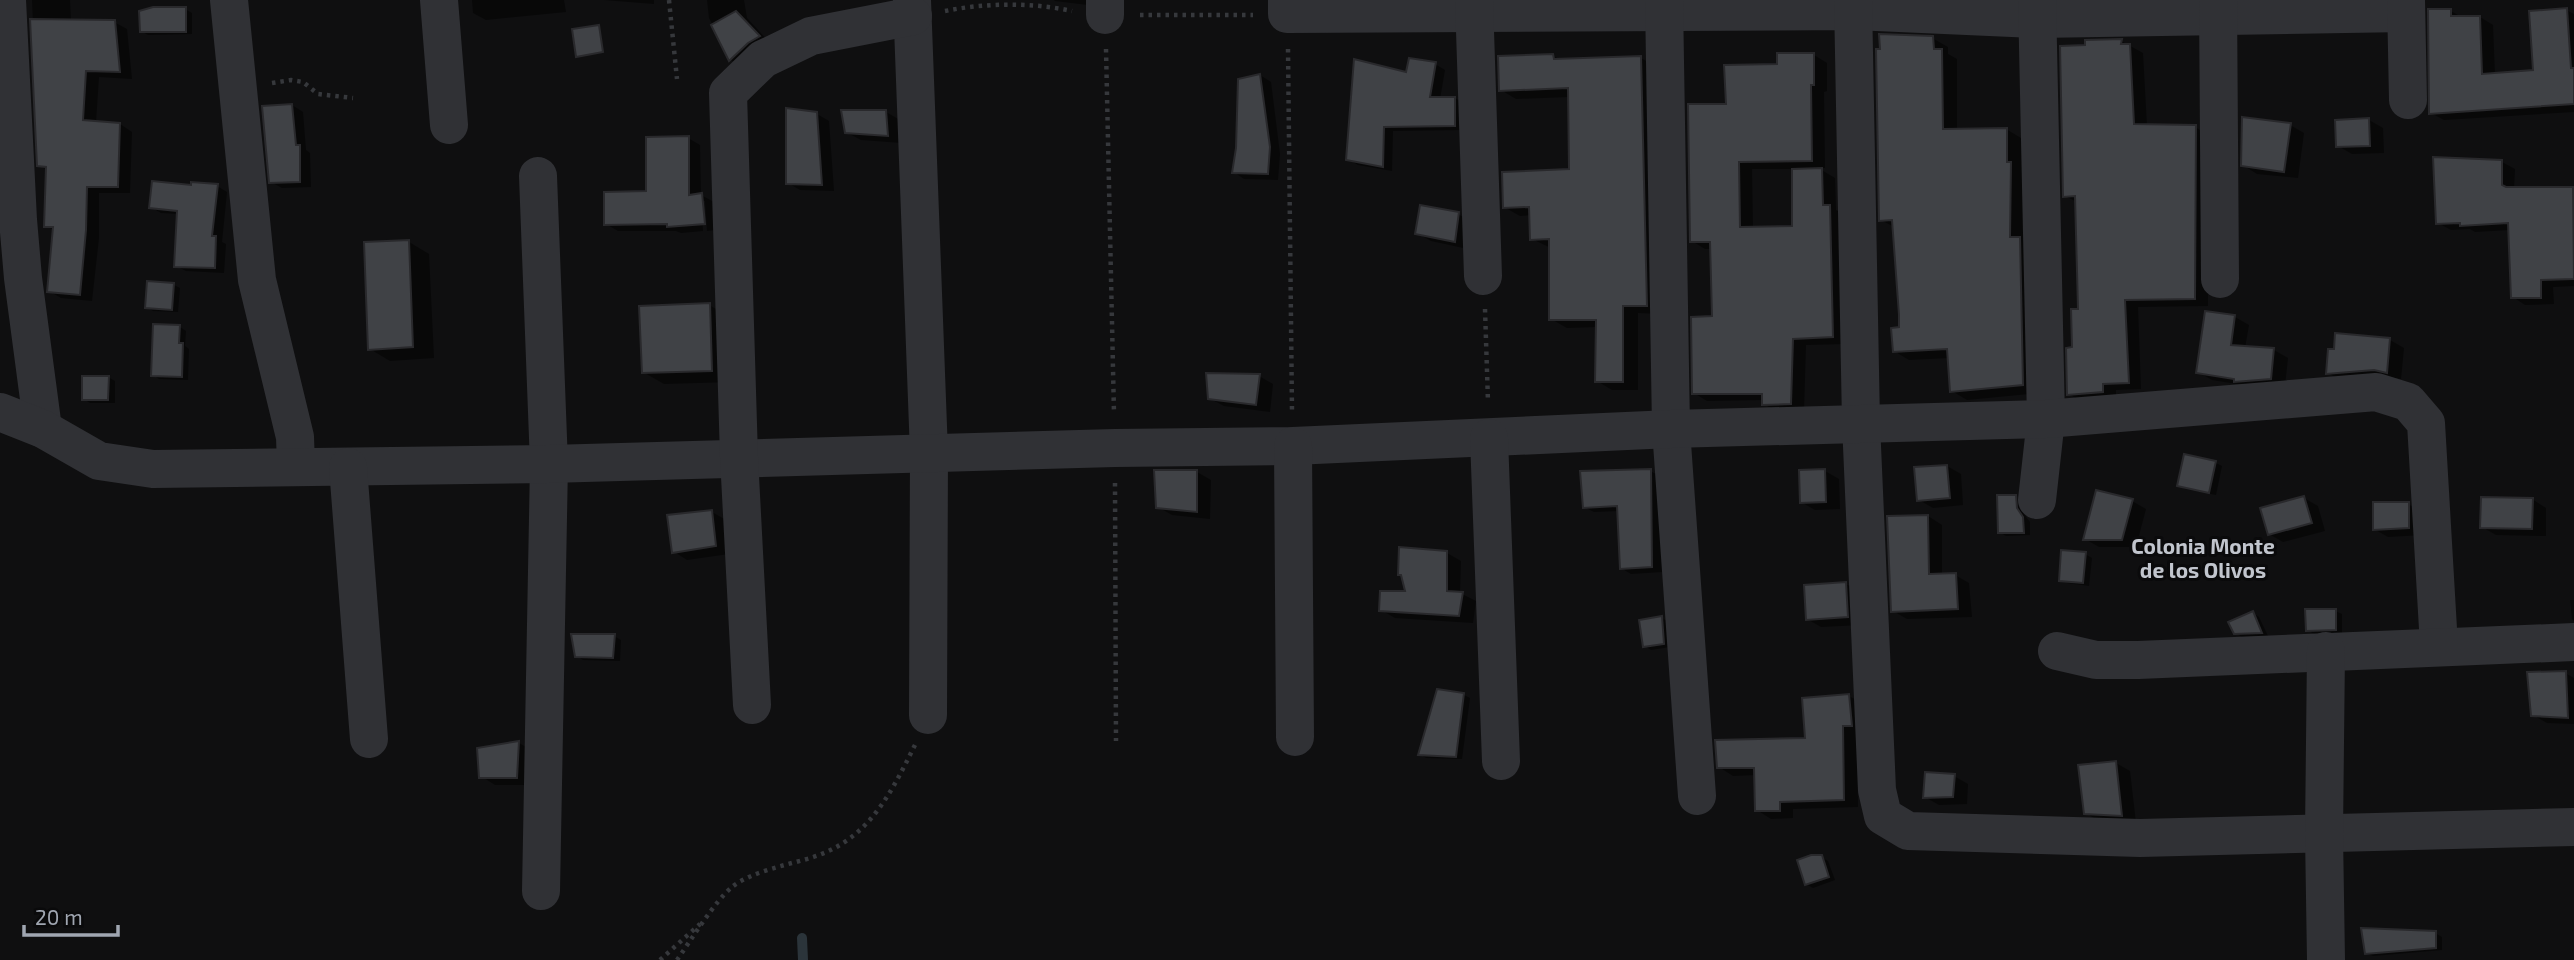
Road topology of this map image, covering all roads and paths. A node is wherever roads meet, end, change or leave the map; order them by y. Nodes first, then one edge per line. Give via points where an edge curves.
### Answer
1 (7, 0) edge
2 (229, 0) edge
3 (439, 0) edge
4 (669, 0) edge
5 (1664, 5) edge
6 (1474, 6) edge
7 (1854, 6) edge
8 (2406, 6) edge
9 (1287, 7) edge
10 (912, 8) edge
11 (1105, 8) edge
12 (2218, 8) edge
13 (2037, 9) edge
14 (677, 79) dead end
15 (237, 91) junction
16 (353, 98) dead end
17 (2408, 100) dead end
18 (449, 125) dead end
19 (8, 170) edge
20 (538, 176) dead end
21 (1483, 276) joint
22 (2220, 279) dead end
23 (0, 412) edge
24 (2046, 419) junction
25 (1861, 423) junction
26 (43, 429) junction
27 (1671, 429) junction
28 (1489, 438) junction
29 (1293, 446) junction
30 (1115, 448) junction
31 (929, 453) junction
32 (739, 457) junction
33 (549, 464) junction
34 (296, 465) junction
35 (348, 467) junction
36 (2037, 500) dead end
37 (2574, 642) edge
38 (2439, 646) junction
39 (2057, 651) dead end
40 (2326, 651) junction
41 (752, 705) dead end
42 (928, 715) joint
43 (1295, 737) dead end
44 (369, 739) dead end
45 (1116, 741) dead end
46 (1501, 761) dead end
47 (1697, 796) dead end
48 (2574, 827) edge
49 (2324, 834) junction
50 (541, 891) dead end
51 (708, 917) junction
52 (660, 960) edge
53 (677, 960) edge
54 (2326, 960) edge

1 - 19 street
2 - 15 street
3 - 18 street
4 - 14 path
5 - 6 street
5 - 7 street
5 - 27 street
6 - 9 street
6 - 21 street
7 - 13 street
7 - 25 street
8 - 12 street
8 - 17 street
9 - 11 path
9 - 29 path
10 - 11 path
10 - 31 street
10 - 32 street via 811,36 763,59 728,93
11 - 30 path
12 - 13 street
12 - 22 street
13 - 24 street
15 - 16 path via 291,80 303,82 318,94
15 - 34 street via 257,280 295,437
19 - 26 street
20 - 33 street
21 - 28 path
23 - 26 street
24 - 25 street
24 - 36 street
24 - 38 street via 2376,393 2408,402 2426,423
25 - 27 street
25 - 49 street via 1877,790 1883,816 1908,831 2140,838
26 - 34 street via 99,461 153,469
27 - 28 street
27 - 47 street
28 - 29 street
28 - 46 street
29 - 30 street
29 - 43 street
30 - 31 street
30 - 45 path
31 - 32 street
31 - 42 street
32 - 33 street
32 - 41 street
33 - 35 street
33 - 50 street
34 - 35 street
35 - 44 street
37 - 38 street
38 - 40 street
39 - 40 street via 2096,660
40 - 49 street
42 - 51 path via 888,797 864,827 841,846 733,886
48 - 49 street
49 - 54 street
51 - 52 path
51 - 53 path

